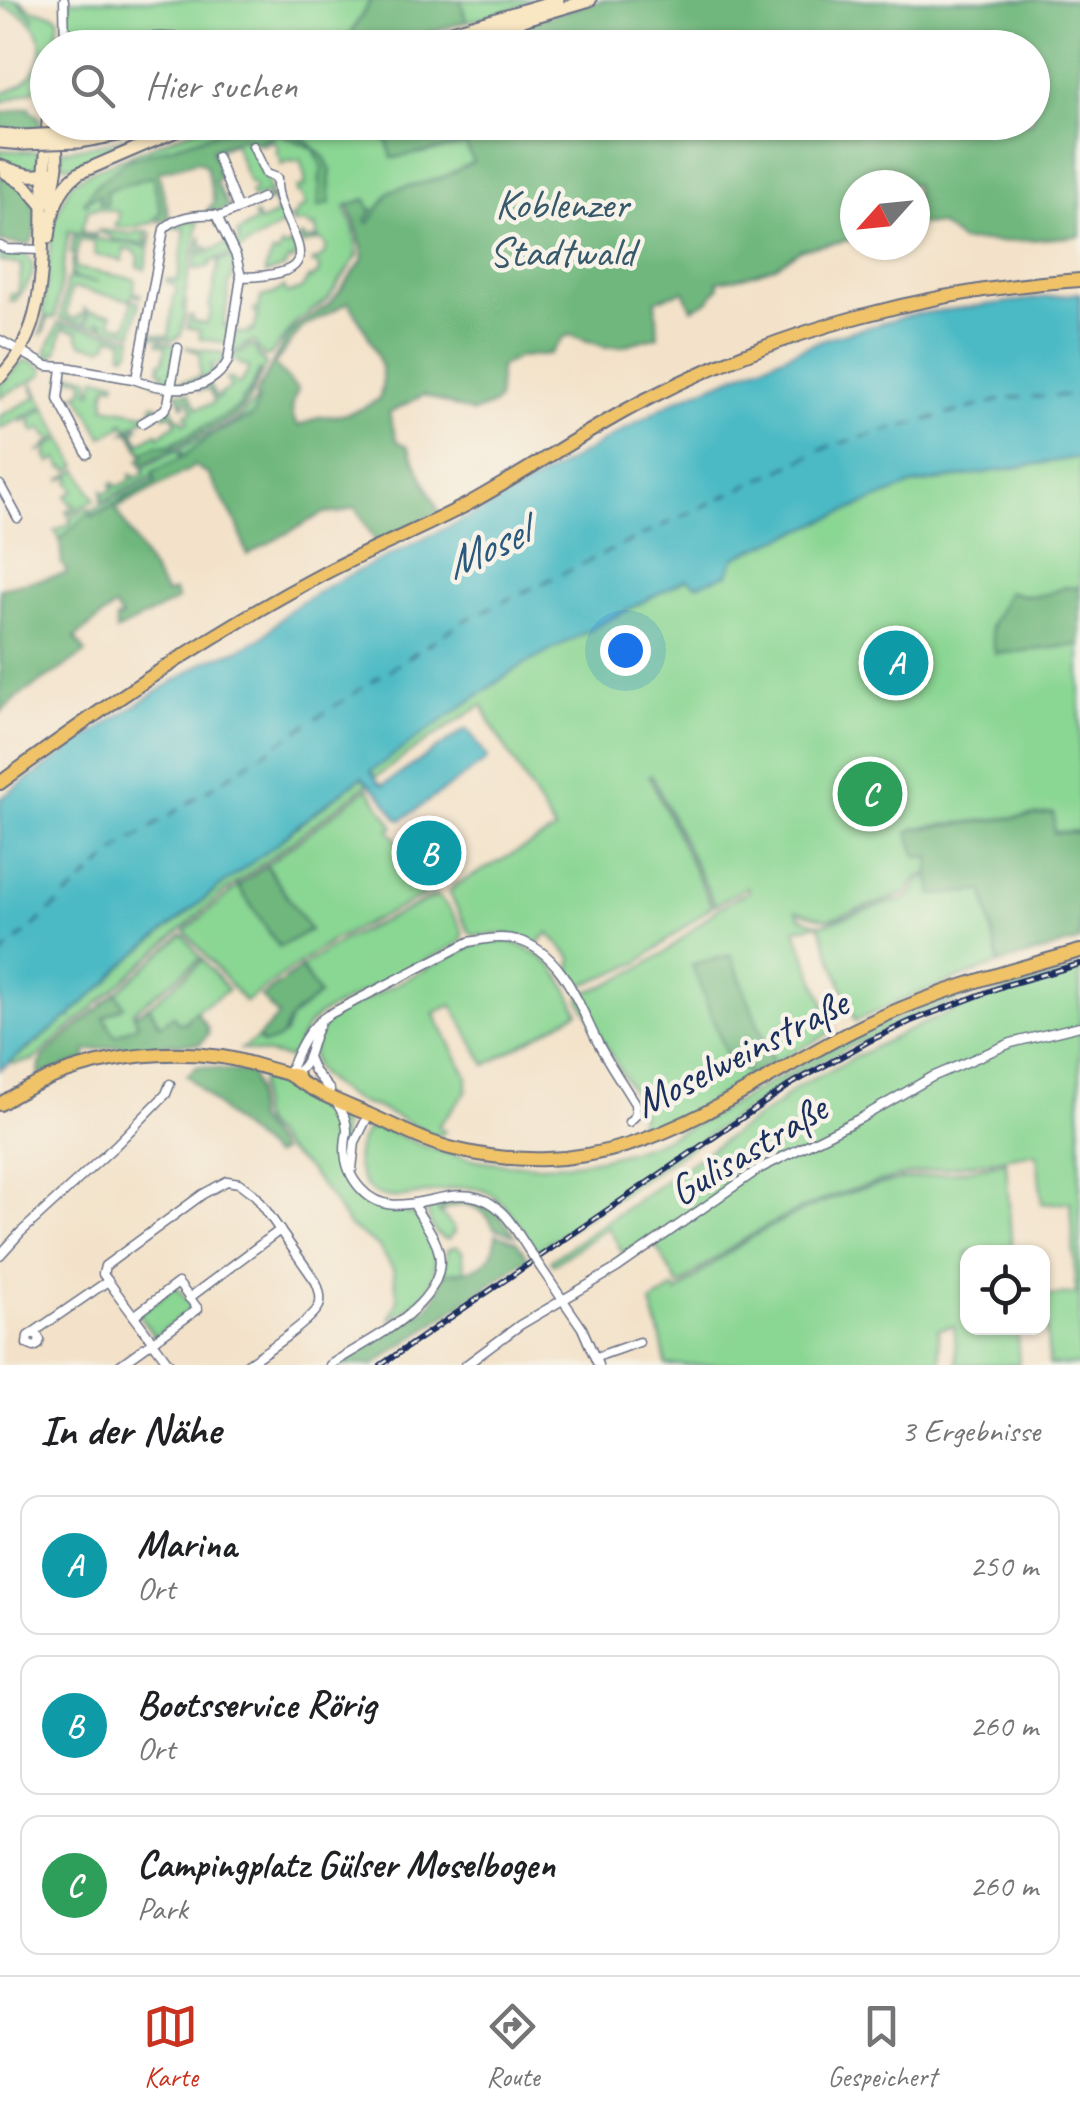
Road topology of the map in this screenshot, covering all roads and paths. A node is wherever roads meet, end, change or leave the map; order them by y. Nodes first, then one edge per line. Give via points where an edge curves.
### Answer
1 (64, 0) edge
2 (558, 0) edge
3 (590, 0) edge
4 (64, 22) junction
5 (64, 30) edge
6 (67, 30) edge
7 (456, 30) edge
8 (489, 30) edge
9 (0, 134) edge
10 (23, 140) junction
11 (30, 140) edge
12 (48, 140) edge
13 (53, 140) edge
14 (155, 140) edge
15 (0, 142) edge
16 (253, 146) dead end
17 (217, 157) dead end
18 (57, 166) junction
19 (0, 168) edge
20 (79, 173) junction
21 (45, 174) junction
22 (262, 198) dead end
23 (43, 206) junction
24 (238, 208) junction
25 (219, 217) junction
26 (43, 236) junction
27 (0, 246) edge
28 (42, 250) junction
29 (241, 278) junction
30 (1080, 280) edge
31 (0, 340) edge
32 (178, 348) dead end
33 (20, 352) junction
34 (62, 368) junction
35 (0, 376) edge
36 (136, 379) junction
37 (171, 390) junction
38 (142, 423) dead end
39 (87, 454) dead end
40 (0, 484) edge
41 (18, 518) dead end
42 (0, 783) edge
43 (1080, 951) edge
44 (328, 1015) junction
45 (1080, 1026) edge
46 (308, 1057) junction
47 (288, 1074) junction
48 (170, 1084) dead end
49 (332, 1095) junction
50 (0, 1104) edge
51 (369, 1114) junction
52 (629, 1122) dead end
53 (347, 1130) junction
54 (356, 1183) junction
55 (414, 1204) junction
56 (280, 1230) junction
57 (0, 1255) edge
58 (108, 1281) junction
59 (190, 1298) junction
60 (564, 1300) junction
61 (134, 1316) junction
62 (32, 1334) dead end
63 (628, 1334) dead end
64 (152, 1342) junction
65 (597, 1361) edge
66 (120, 1365) edge
67 (170, 1365) edge
68 (246, 1365) edge
69 (330, 1365) edge
70 (466, 1365) edge

1 - 4 street
2 - 7 street
3 - 8 street
4 - 5 street
4 - 6 street
9 - 10 street
10 - 11 street, bridge
10 - 15 street
12 - 21 street
13 - 18 street
14 - 20 street
16 - 29 street via 266,174 277,178 300,255 277,274
17 - 24 street
18 - 20 street
18 - 21 street
18 - 26 street
19 - 21 street
19 - 23 street
20 - 28 street via 56,202
21 - 23 street
22 - 24 street
23 - 26 street
24 - 25 street
25 - 29 street
25 - 36 street via 174,220 164,229
26 - 28 street
27 - 28 street
28 - 33 street via 37,311
29 - 37 street via 226,365 194,386
30 - 42 main road via 970,292 860,316 672,387 467,504 251,614
31 - 33 street
32 - 37 street
33 - 34 street
33 - 35 street
34 - 36 street
34 - 39 street via 58,399
36 - 37 street
37 - 38 street via 166,408
40 - 41 street
43 - 51 main road, Moselweinstraße via 889,1015 678,1127 603,1152 529,1159 477,1153 416,1137
44 - 46 street
44 - 47 street via 308,1034
44 - 52 street via 470,942 517,940 558,968 574,993 635,1104
45 - 60 street, Gulisastraße via 1011,1043 932,1078 759,1170
46 - 47 street via 301,1070
46 - 49 street
47 - 49 main road, Moselweinstraße
47 - 50 main road, Moselweinstraße via 222,1057 138,1054 56,1076
48 - 57 street
49 - 51 main road, Moselweinstraße
49 - 53 street
51 - 53 street
51 - 54 street via 353,1150
53 - 54 street via 346,1158
54 - 55 street via 382,1203
55 - 60 street, bridge via 450,1194 482,1198 501,1211
55 - 69 street via 439,1252 432,1290 404,1318
56 - 58 street via 256,1196 227,1181 106,1266
56 - 59 street
56 - 68 street via 316,1282 320,1305
58 - 61 street
58 - 62 street
59 - 61 street via 178,1283
59 - 64 street via 198,1308
60 - 65 street
60 - 70 street, Gulisastraße
61 - 64 street
63 - 65 street via 635,1343
64 - 66 street
64 - 67 street

